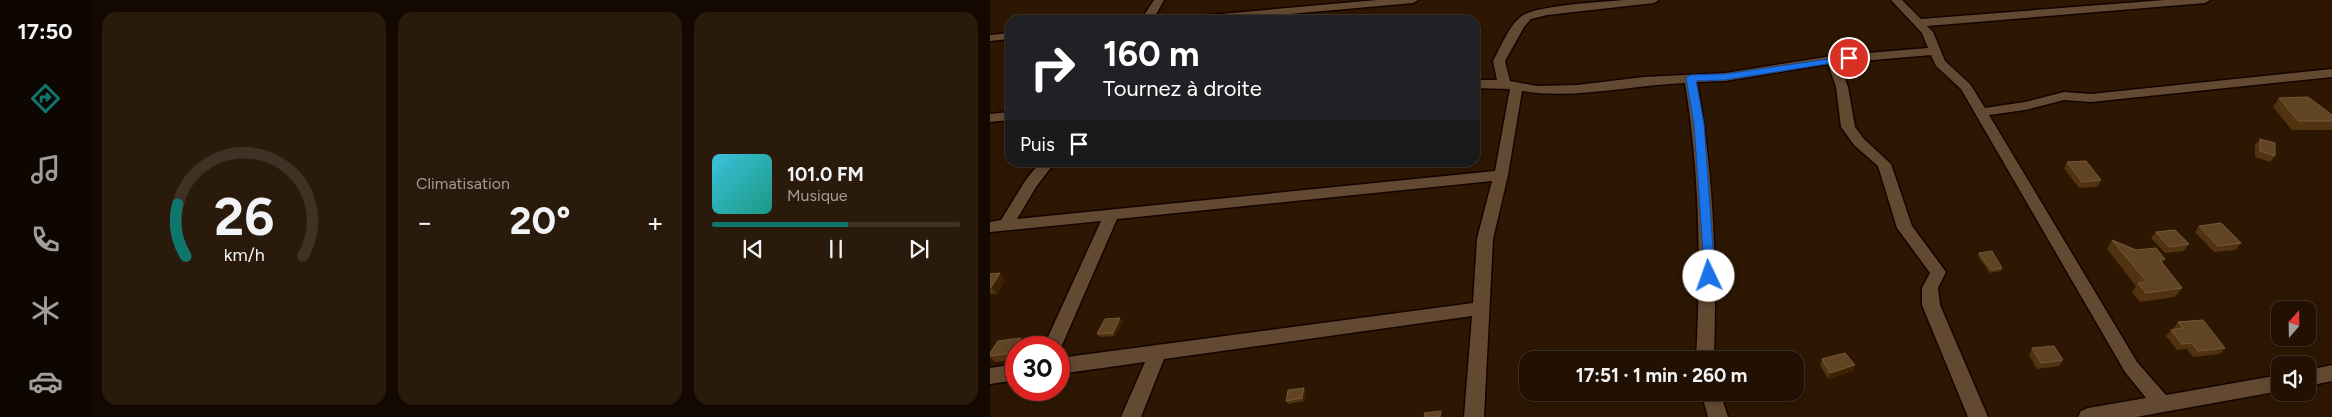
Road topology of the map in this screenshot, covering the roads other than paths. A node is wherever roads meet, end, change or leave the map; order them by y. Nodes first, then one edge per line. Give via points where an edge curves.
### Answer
1 (1159, 0) edge
2 (1413, 0) edge
3 (1654, 0) edge
4 (1896, 0) edge
5 (2063, 0) edge
6 (2205, 0) edge
7 (2094, 7) junction
8 (1150, 15) edge
9 (1244, 15) edge
10 (1919, 22) junction
11 (1005, 36) edge
12 (990, 38) edge
13 (1936, 51) junction
14 (1832, 60) junction
15 (2332, 73) edge
16 (1690, 78) junction
17 (1480, 84) edge
18 (1510, 85) junction
19 (1981, 112) junction
20 (1005, 116) edge
21 (990, 118) edge
22 (1044, 167) edge
23 (1501, 175) junction
24 (1112, 214) junction
25 (1006, 225) junction
26 (990, 227) edge
27 (1482, 308) junction
28 (1057, 336) edge
29 (1705, 351) edge
30 (1157, 354) junction
31 (1070, 365) edge
32 (2332, 373) edge
33 (1005, 374) edge
34 (990, 376) edge
35 (2316, 376) edge
36 (2271, 385) edge
37 (1713, 401) edge
38 (2162, 404) junction
39 (1130, 417) edge
40 (1474, 417) edge
41 (1718, 417) edge
42 (1978, 417) edge
43 (2088, 417) edge

1 - 8 street
2 - 9 street
3 - 18 street via 1528,17 1519,25 1499,61
4 - 10 street
5 - 7 street
6 - 7 street
7 - 10 street
10 - 13 street
11 - 12 street
13 - 14 street
13 - 19 street via 1940,63 1966,86
14 - 16 street via 1725,77
14 - 42 street via 1842,87 1848,127 1859,142 1884,164 1905,228 1938,272 1930,288 1931,305
15 - 19 street via 2091,98 2064,96
16 - 18 street via 1576,89 1537,90
16 - 29 street via 1699,124 1709,276
17 - 18 street
18 - 23 street
19 - 38 street via 2131,366
20 - 21 street
22 - 25 street
23 - 24 street
23 - 27 street via 1485,239
24 - 25 street
24 - 28 street
25 - 26 street
27 - 30 street
27 - 40 street
30 - 31 street
30 - 39 street
32 - 35 street
33 - 34 street
36 - 38 street
37 - 41 street
38 - 43 street

